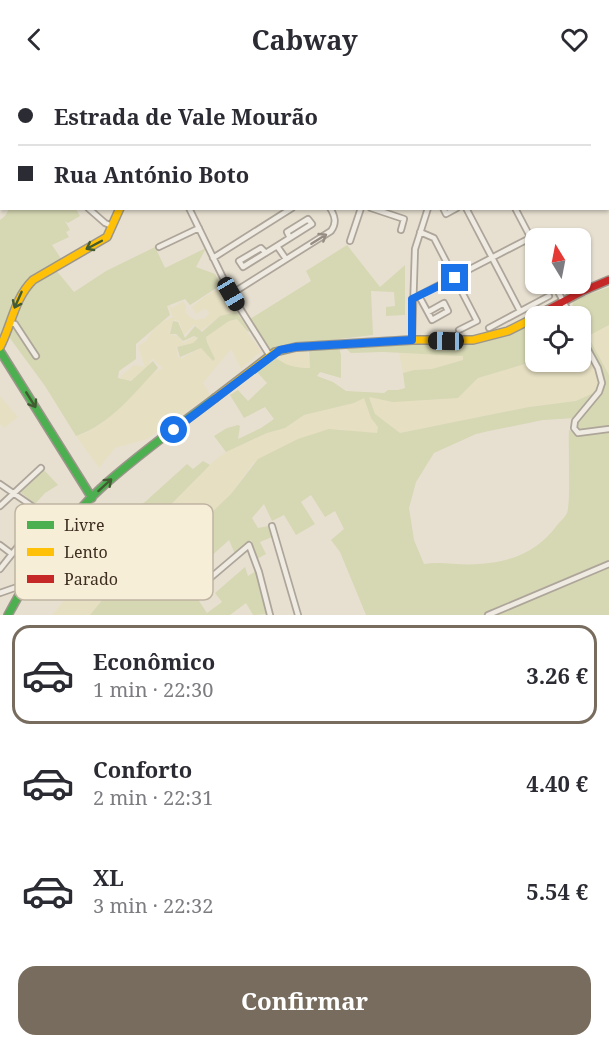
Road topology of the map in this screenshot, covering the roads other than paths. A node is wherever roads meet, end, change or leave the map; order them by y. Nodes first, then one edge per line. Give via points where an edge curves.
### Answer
1 (90, 210) edge
2 (119, 210) edge
3 (190, 210) edge
4 (289, 210) edge
5 (331, 210) edge
6 (360, 210) edge
7 (377, 210) edge
8 (427, 210) edge
9 (467, 210) edge
10 (516, 210) edge
11 (113, 227) junction
12 (199, 228) junction
13 (525, 228) edge
14 (401, 230) dead end
15 (420, 232) junction
16 (290, 238) junction
17 (350, 241) dead end
18 (525, 241) edge
19 (277, 246) junction
20 (159, 247) dead end
21 (266, 253) junction
22 (213, 258) junction
23 (492, 258) junction
24 (286, 259) junction
25 (455, 278) junction
26 (609, 280) edge
27 (231, 294) junction
28 (559, 294) edge
29 (419, 296) junction
30 (549, 296) dead end
31 (412, 299) junction
32 (563, 303) junction
33 (557, 306) edge
34 (565, 306) edge
35 (520, 311) junction
36 (428, 312) dead end
37 (525, 322) edge
38 (10, 323) junction
39 (489, 328) dead end
40 (459, 330) dead end
41 (412, 340) junction
42 (0, 349) edge
43 (591, 355) edge
44 (36, 356) dead end
45 (270, 356) junction
46 (609, 429) edge
47 (41, 468) dead end
48 (0, 484) edge
49 (13, 493) junction
50 (92, 498) junction
51 (28, 504) edge
52 (87, 504) edge
53 (0, 506) edge
54 (272, 526) dead end
55 (0, 545) edge
56 (15, 550) edge
57 (12, 554) junction
58 (609, 564) edge
59 (0, 569) edge
60 (213, 575) edge
61 (15, 588) edge
62 (0, 593) edge
63 (16, 600) edge
64 (8, 615) edge
65 (270, 615) edge
66 (297, 615) edge
67 (489, 615) edge

1 - 11 street
2 - 11 street
3 - 12 street
4 - 22 street
24 -> 5 street via 333,230 335,218
6 - 17 street
7 - 14 street via 404,219
8 - 15 street
9 - 23 street
10 - 13 street
11 -> 38 street via 103,240 28,285 17,298
12 - 20 street
12 - 22 street
15 - 25 street via 434,238
15 - 31 street
16 - 16 street via 312,224 308,219 287,232
16 - 19 street
18 - 23 street
19 - 21 street
19 - 24 street
21 - 21 street via 243,267 239,261 261,248
22 - 27 street
23 - 25 street
23 - 35 street
24 - 27 street
25 - 29 street
25 - 40 street via 477,321
26 - 32 street
27 - 45 street
28 - 32 street
29 - 31 street
29 - 36 street
30 - 35 street
31 - 41 street
32 - 33 street
32 - 34 street
35 - 39 street
37 - 41 street via 473,340
38 - 42 street
38 - 44 street via 15,324
41 - 45 street via 290,347
42 -> 50 street
43 - 46 street via 602,383 574,428 578,433
50 -> 45 street
47 - 49 street
48 - 49 street
49 - 51 street
49 - 53 street
50 - 52 street
54 - 66 street
55 - 57 street
56 - 57 street
57 - 59 street
58 - 67 street
60 - 65 street via 249,545
61 - 62 street
63 - 64 street

